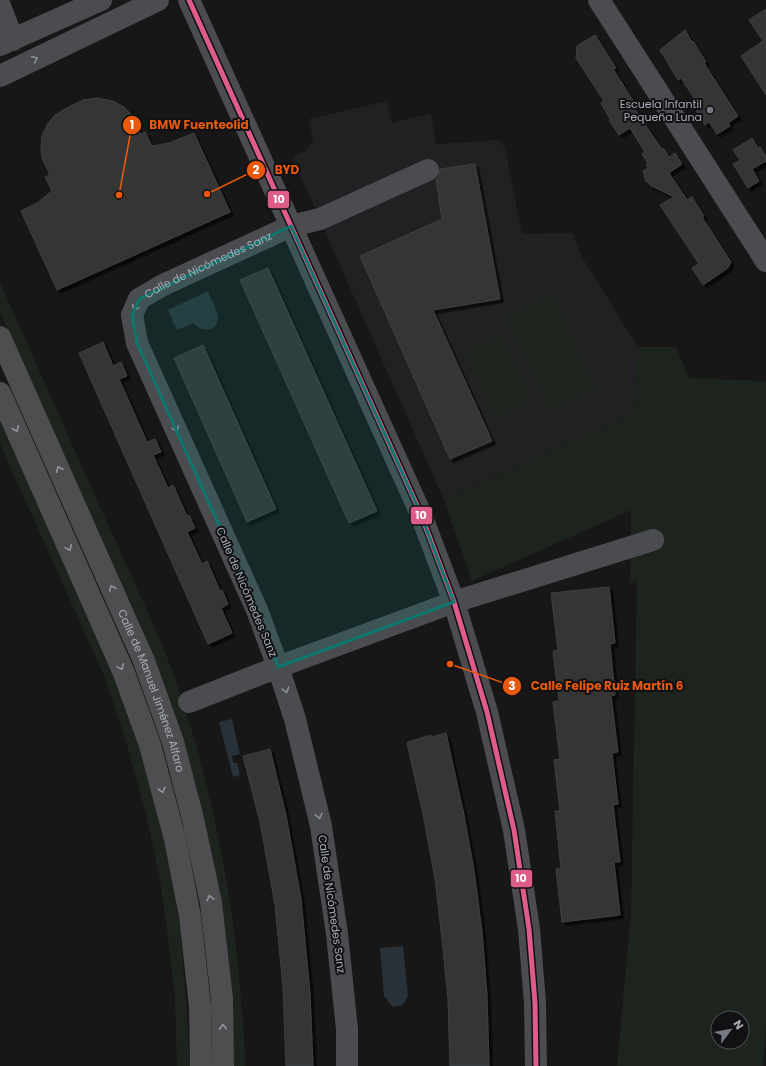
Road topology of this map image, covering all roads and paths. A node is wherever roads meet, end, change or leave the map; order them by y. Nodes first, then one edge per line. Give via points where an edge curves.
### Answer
1 (158, 0) edge
2 (189, 0) edge
3 (599, 0) edge
4 (88, 3) edge
5 (0, 6) edge
6 (6, 42) edge
7 (0, 76) edge
8 (428, 170) dead end
9 (291, 226) junction
10 (766, 261) edge
11 (0, 337) edge
12 (0, 393) edge
13 (653, 540) dead end
14 (454, 602) junction
15 (278, 667) junction
16 (189, 702) dead end
17 (201, 1066) edge
18 (224, 1066) edge
19 (346, 1066) edge
20 (536, 1066) edge

7 -> 1 street
2 - 9 street
3 - 10 street
4 - 6 street
5 - 6 street
8 - 9 street, Calle de Nicómedes Sanz via 320,219
9 - 14 street via 420,512
9 -> 15 street, Calle de Nicómedes Sanz via 163,285 139,299 132,315 137,343 256,610
18 -> 11 highway, Calle de Manuel Jiménez Alfaro via 222,999 211,903 173,742 144,661
12 -> 17 highway, Calle de Manuel Jiménez Alfaro via 124,672 150,745 175,839 190,916 200,1006
13 - 14 street
14 - 15 street
14 - 20 street via 487,712 514,830 529,929 535,1004
15 - 16 street
15 -> 19 street, Calle de Nicómedes Sanz via 295,719 321,826 339,950 347,1029

